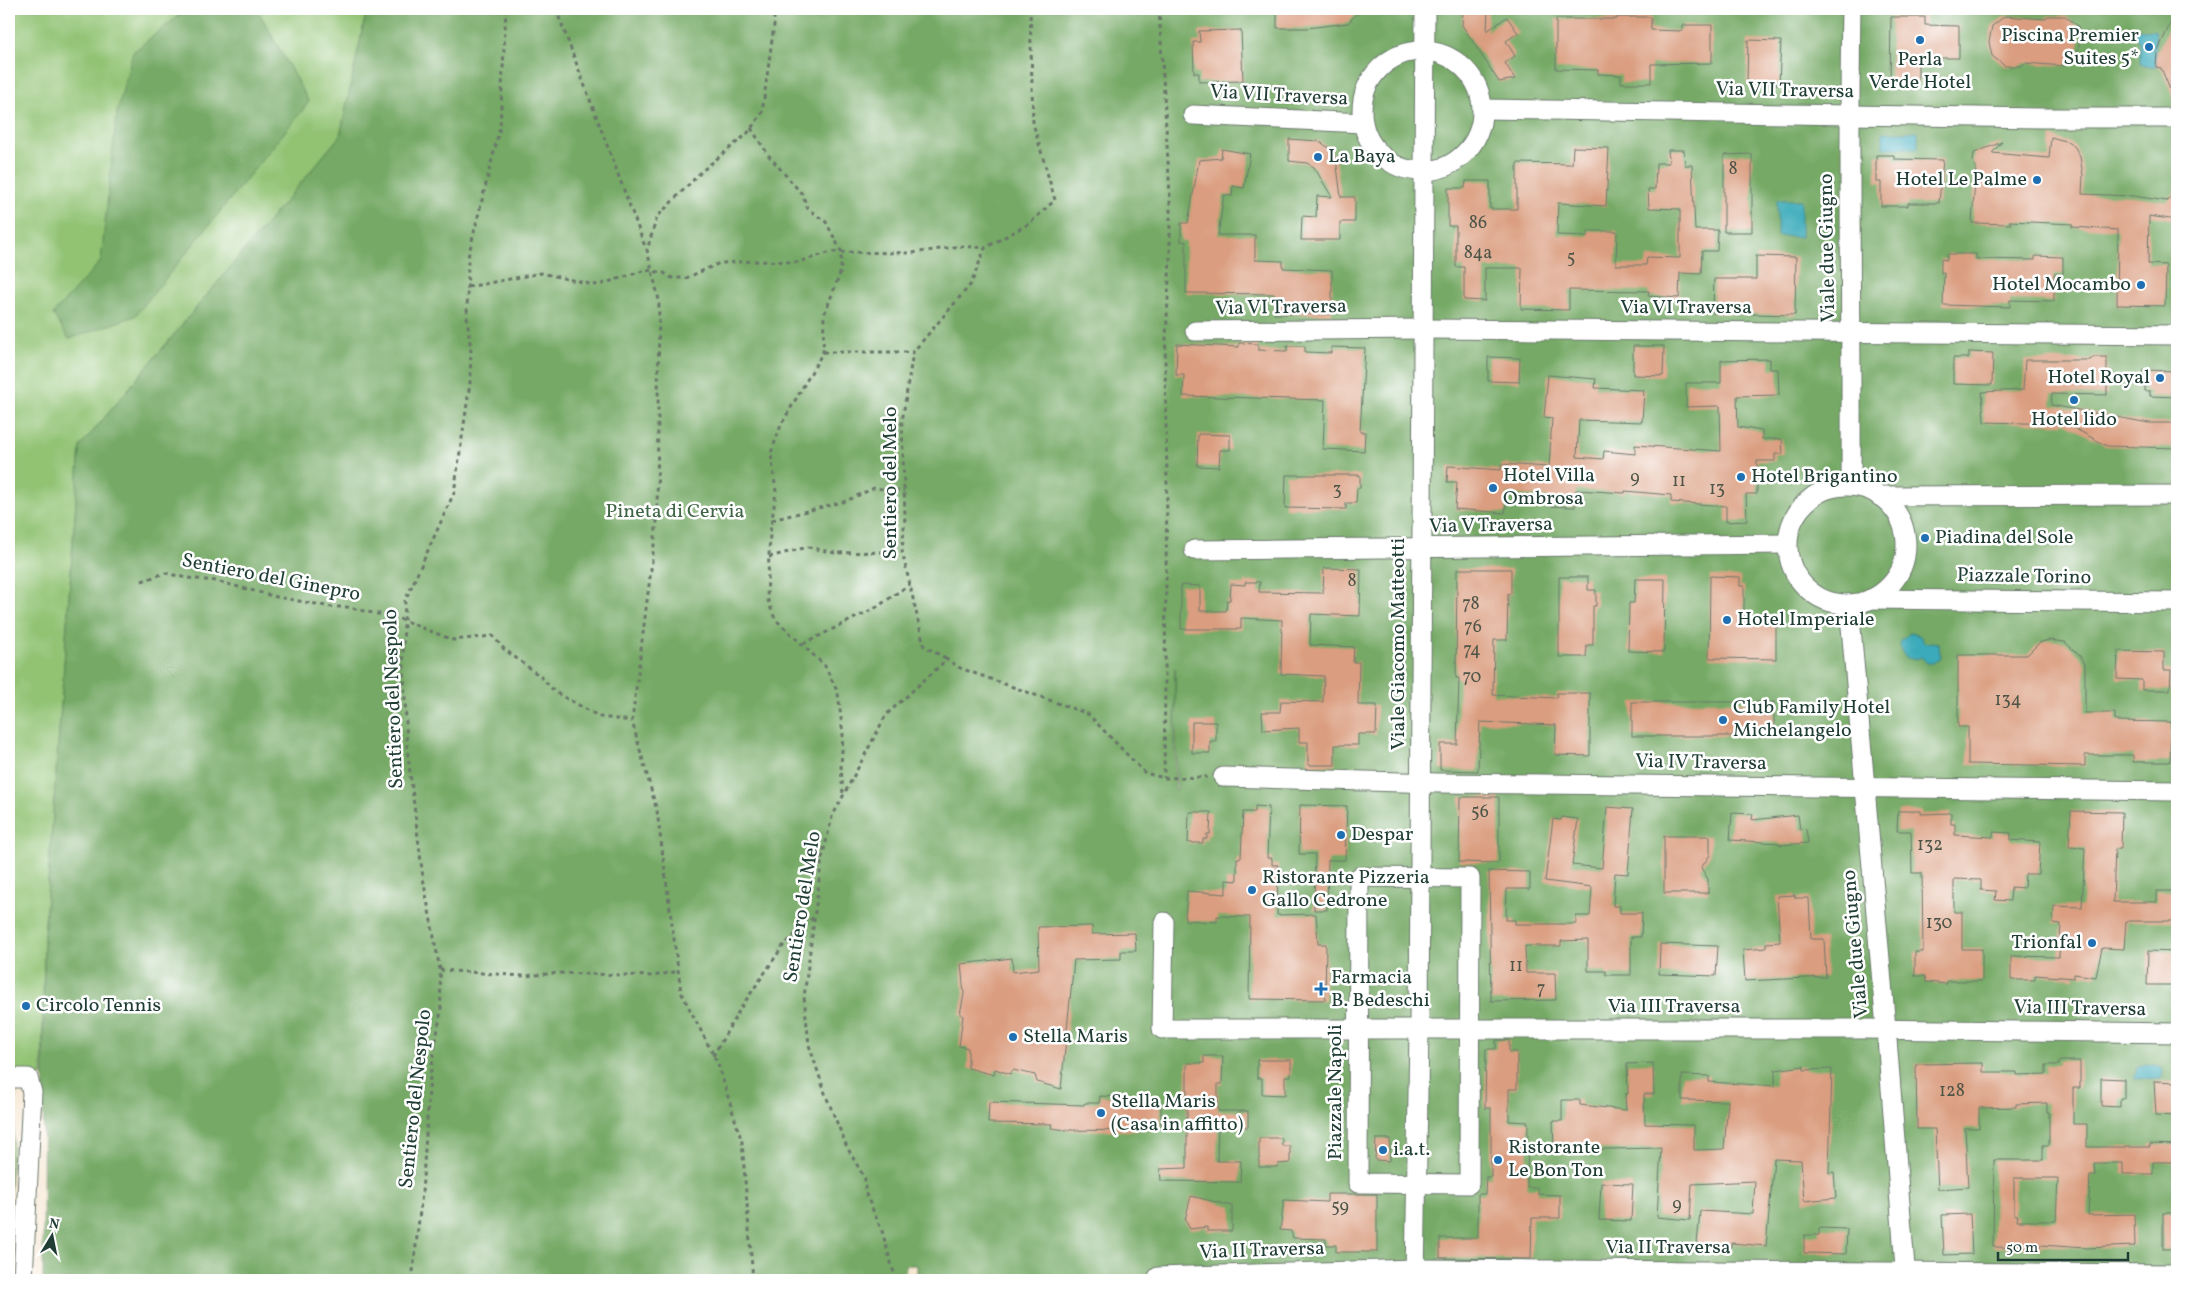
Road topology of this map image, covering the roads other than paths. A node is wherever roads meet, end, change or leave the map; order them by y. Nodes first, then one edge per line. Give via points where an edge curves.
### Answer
1 (1425, 9) edge
2 (1851, 9) edge
3 (1424, 50) junction
4 (1482, 109) junction
5 (1193, 115) dead end
6 (1849, 115) junction
7 (2177, 118) edge
8 (1363, 122) junction
9 (1424, 170) junction
10 (1423, 329) junction
11 (1195, 331) dead end
12 (1852, 331) junction
13 (2177, 334) edge
14 (1851, 486) junction
15 (2177, 495) edge
16 (1879, 496) junction
17 (1787, 544) junction
18 (1422, 549) junction
19 (1194, 550) dead end
20 (1870, 599) junction
21 (2177, 602) edge
22 (1849, 604) junction
23 (1223, 777) road end
24 (1421, 782) junction
25 (1864, 788) junction
26 (2177, 791) edge
27 (1419, 878) junction
28 (1164, 922) dead end
29 (1419, 1029) junction
30 (1469, 1029) junction
31 (1886, 1029) junction
32 (1358, 1030) junction
33 (2177, 1033) edge
34 (9, 1078) edge
35 (1417, 1184) junction
36 (2177, 1274) edge
37 (1415, 1275) edge
38 (1905, 1276) edge
39 (1158, 1278) edge
40 (23, 1280) edge

1 - 3 street, Viale Giacomo Matteotti
2 - 6 street, Viale due Giugno
3 - 4 street via 1458,62 1471,76 1479,92
3 - 8 street via 1390,60 1376,72 1362,104
3 - 9 street, Viale Giacomo Matteotti
4 - 6 street, Via VII Traversa
4 - 9 street via 1479,129 1470,147 1450,164
5 - 8 street, Via VII Traversa
6 - 7 street, Via VII Traversa
6 - 12 street, Viale due Giugno
8 - 9 street via 1371,142 1385,157 1397,165
9 - 10 street, Viale Giacomo Matteotti
10 - 11 street, Via VI Traversa
10 - 12 street, Via VI Traversa
10 - 18 street, Viale Giacomo Matteotti
12 - 13 street, Via VI Traversa
12 - 14 street, Viale due Giugno
14 - 16 street
14 - 17 street via 1832,488 1814,496 1800,509 1791,526
15 - 16 street
16 - 20 street via 1898,516 1906,543 1903,564 1893,582
17 - 18 street, Via V Traversa
17 - 22 street via 1793,571 1810,592 1822,599
18 - 19 street, Via V Traversa
18 - 24 street, Viale Giacomo Matteotti
20 - 21 street, Piazzale Torino
20 - 22 street
22 - 25 street, Viale due Giugno
23 - 24 street, Via IV Traversa
24 - 25 street, Via IV Traversa
24 - 27 street, Viale Giacomo Matteotti
25 - 26 street, Via IV Traversa
25 - 31 street, Viale due Giugno
27 - 29 street, Viale Giacomo Matteotti
27 - 30 street, Piazzale Napoli via 1470,878
27 - 32 street, Piazzale Napoli via 1359,877
28 - 32 street, Via III Traversa via 1162,1028
29 - 30 street, Via III Traversa
29 - 32 street, Via III Traversa
29 - 35 street, Viale Giacomo Matteotti
30 - 31 street, Via III Traversa
30 - 35 street, Piazzale Napoli via 1468,1184
31 - 33 street, Via III Traversa
31 - 38 street, Viale due Giugno
32 - 35 street, Piazzale Napoli via 1358,1183
34 - 40 street via 28,1078 32,1092
35 - 37 street, Viale Giacomo Matteotti
36 - 38 street, Via II Traversa
37 - 38 street, Via II Traversa
37 - 39 street, Via II Traversa

